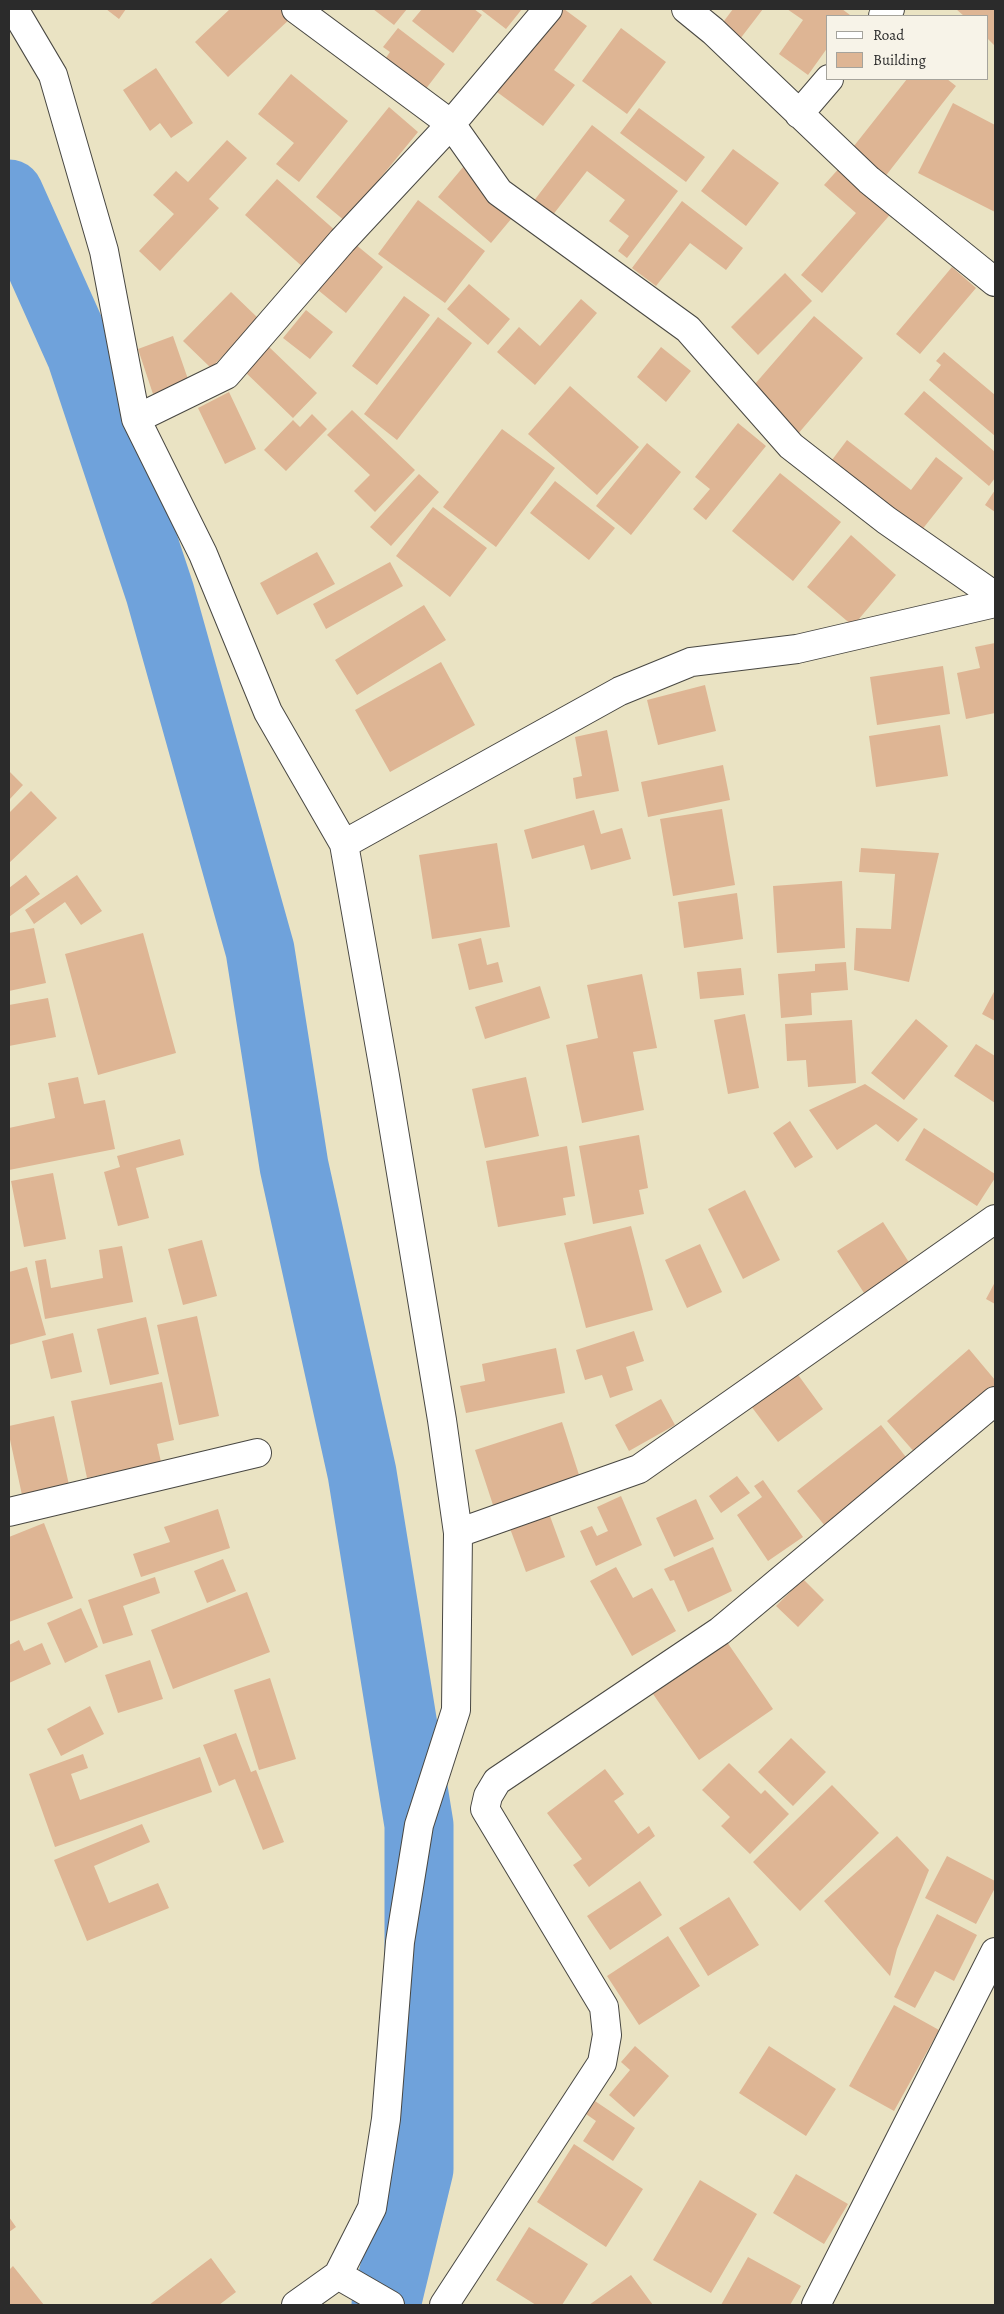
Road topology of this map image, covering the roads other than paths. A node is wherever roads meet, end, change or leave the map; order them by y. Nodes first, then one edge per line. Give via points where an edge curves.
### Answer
1 (14, 9) edge
2 (296, 9) edge
3 (548, 9) edge
4 (686, 9) edge
5 (828, 80) edge
6 (799, 114) junction
7 (452, 124) junction
8 (995, 282) edge
9 (136, 419) junction
10 (995, 596) edge
11 (995, 603) edge
12 (344, 844) junction
13 (995, 1219) edge
14 (995, 1401) edge
15 (257, 1453) dead end
16 (9, 1512) edge
17 (458, 1533) junction
18 (995, 1952) edge
19 (338, 2275) junction
20 (296, 2305) edge
21 (390, 2305) edge
22 (444, 2305) edge
23 (816, 2305) edge

1 - 9 street via 53,75 104,251
2 - 7 street
3 - 7 street
4 - 6 street via 714,31
5 - 6 street
6 - 8 street via 869,180
7 - 9 street via 342,241 226,375
7 - 10 street via 499,192 688,329 792,446 886,520
9 - 12 street via 203,554 268,712
11 - 12 street via 797,649 691,662 620,691
12 - 17 street via 439,1401
13 - 17 street via 639,1469
14 - 22 street via 720,1631 497,1780 485,1809 604,2007 607,2035 602,2063
15 - 16 street
17 - 19 street via 456,1710 419,1825 400,1942 386,2120 372,2208
18 - 23 street
19 - 20 street
19 - 21 street

